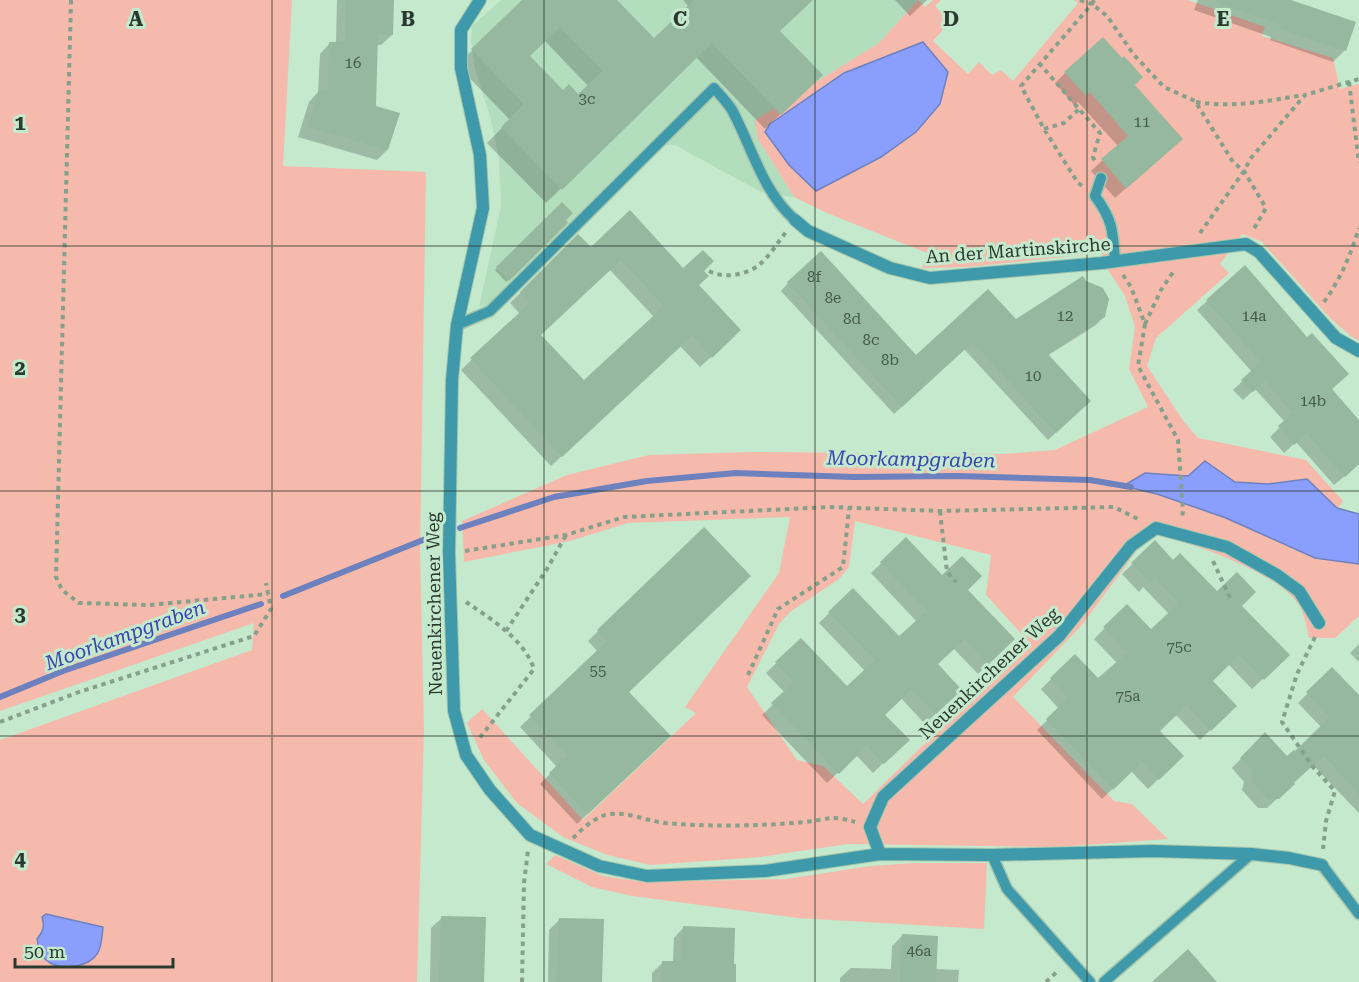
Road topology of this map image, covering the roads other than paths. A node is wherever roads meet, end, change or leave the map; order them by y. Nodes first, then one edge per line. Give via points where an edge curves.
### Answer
1 (480, 0) edge
2 (1101, 177) road end
3 (795, 220) joint
4 (1115, 261) junction
5 (458, 325) junction
6 (1359, 351) edge
7 (1319, 623) road end
8 (880, 854) junction
9 (1251, 854) junction
10 (992, 855) junction
11 (1322, 865) joint
12 (1359, 914) edge
13 (1090, 982) edge
14 (1104, 982) edge

1 - 5 street, Neuenkirchener Weg via 461,30 461,68 480,155 483,208
2 - 4 lane via 1095,196 1108,213
3 - 4 street, An der Martinskirche via 808,231 890,268 930,278
3 - 5 lane, An der Martinskirche via 769,189 731,107 714,88 490,311
4 - 6 street, An der Martinskirche via 1246,244 1259,252 1336,338
5 - 8 street, Neuenkirchener Weg via 452,380 449,553 454,711 466,755 490,790 530,835 598,866 648,876 765,871
7 - 8 street, Neuenkirchener Weg via 1299,591 1277,575 1227,547 1156,528 1131,546 1059,636 883,797 870,827
8 - 10 street, Neuenkirchener Weg
9 - 10 street, Neuenkirchener Weg via 1153,851
9 - 11 street, Neuenkirchener Weg
9 - 14 lane
10 - 13 lane via 1007,889
11 - 12 lane

